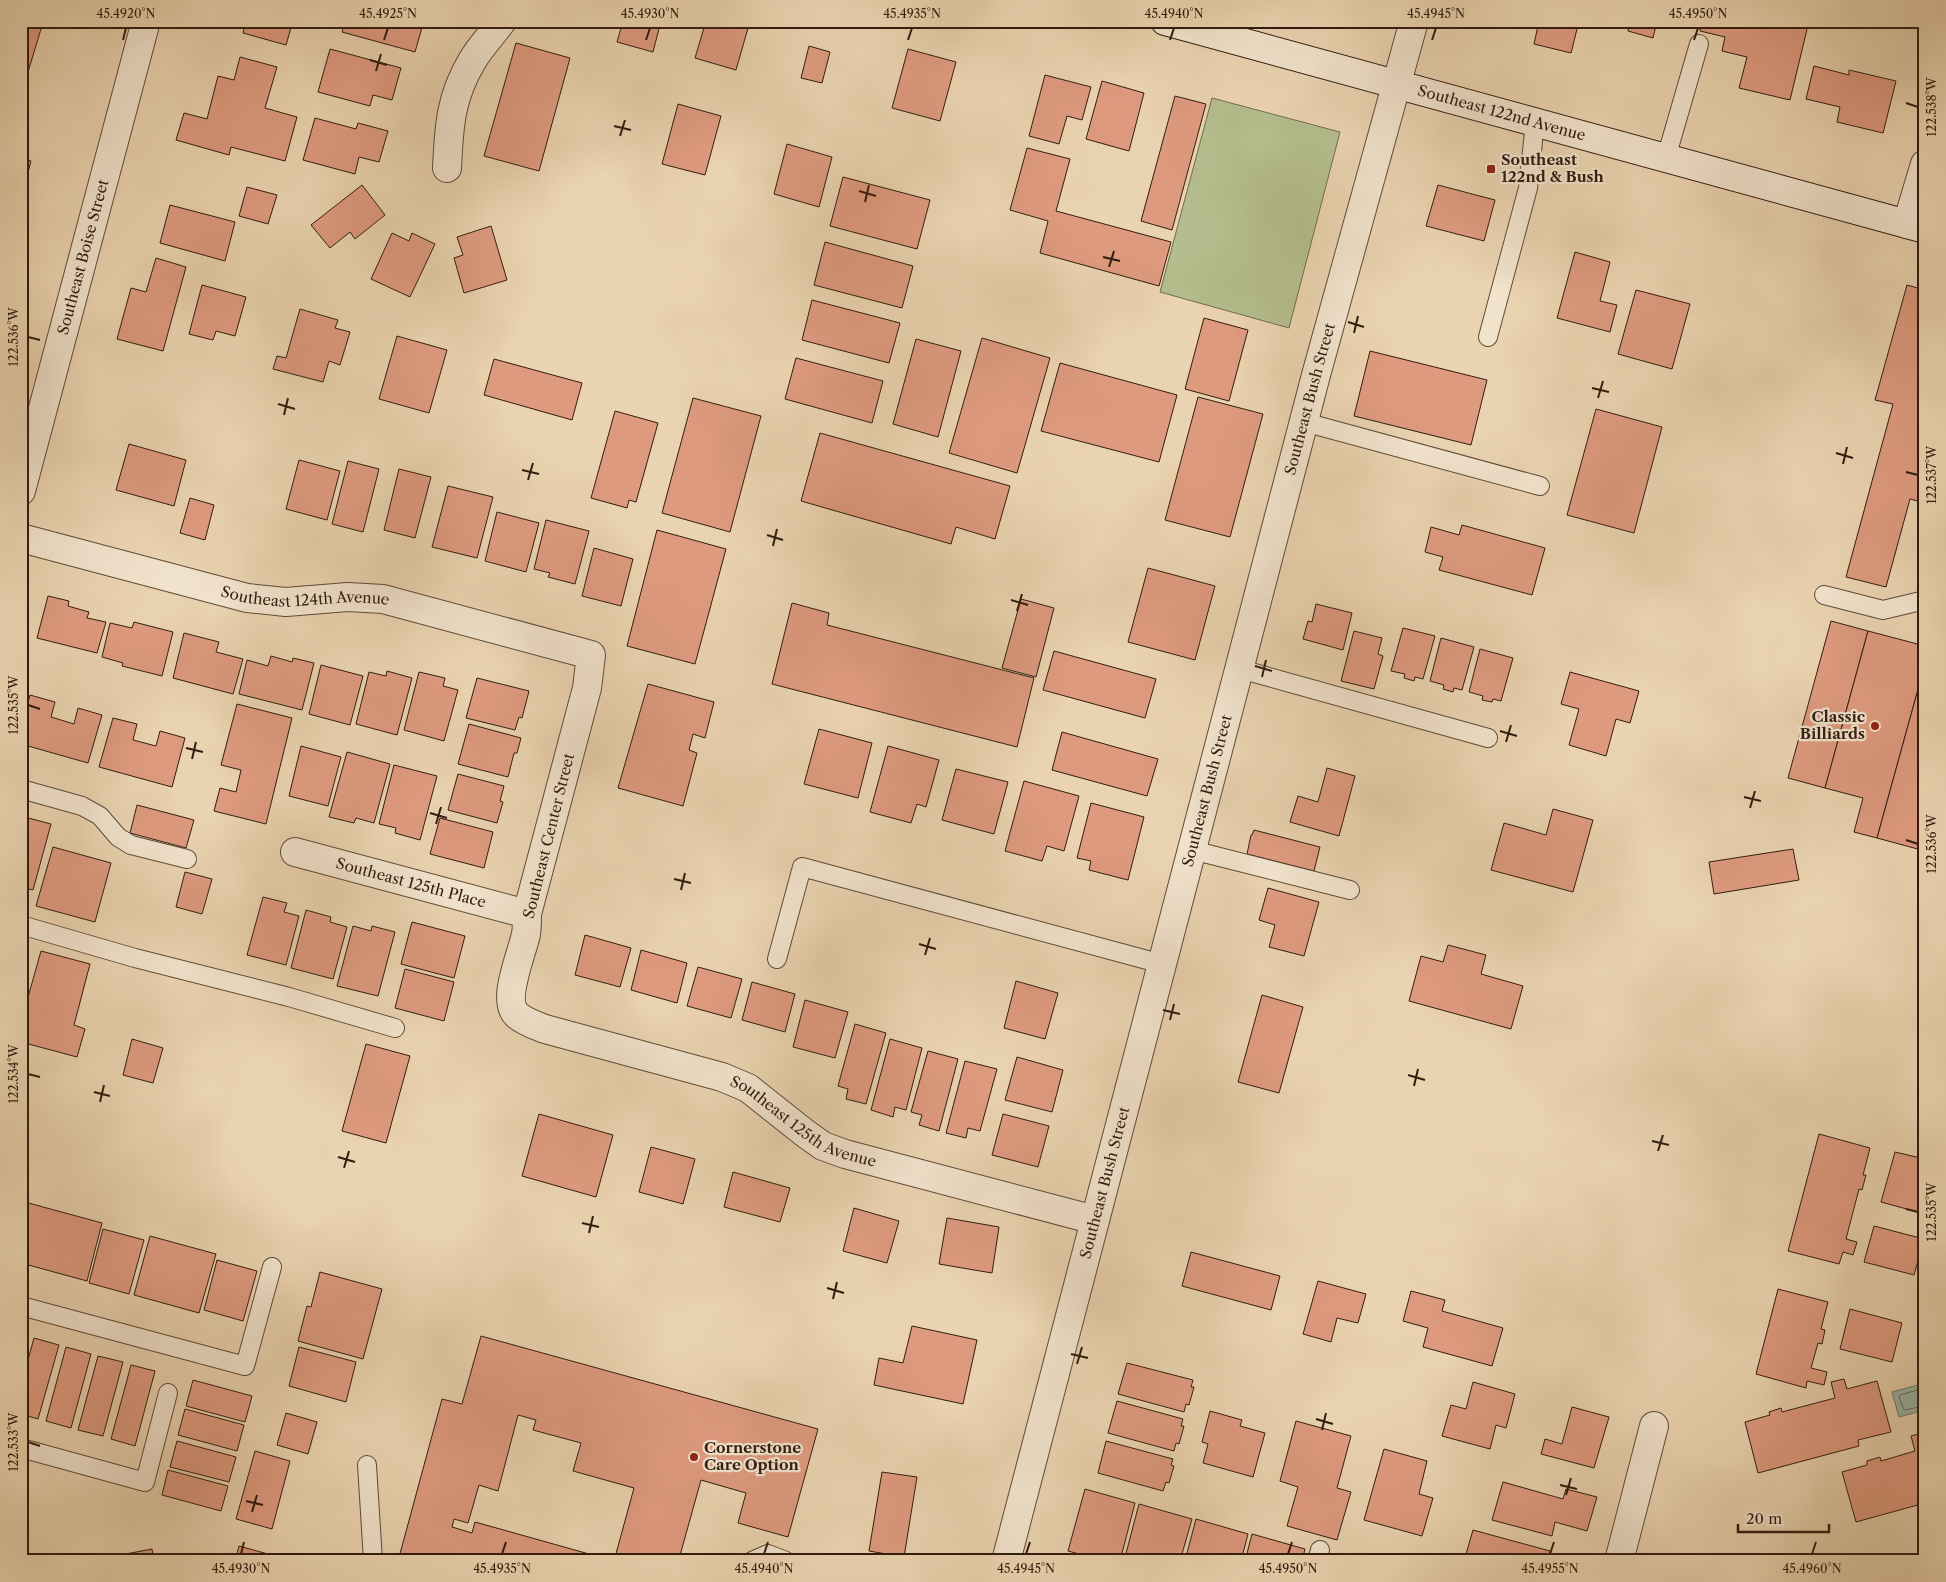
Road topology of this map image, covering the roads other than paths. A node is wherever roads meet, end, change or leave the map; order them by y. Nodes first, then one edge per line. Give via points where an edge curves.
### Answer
1 (146, 21) edge
2 (502, 21) edge
3 (1165, 21) edge
4 (1414, 21) edge
5 (1699, 44) dead end
6 (1396, 85) junction
7 (1535, 123) junction
8 (1666, 158) junction
9 (1925, 164) edge
10 (446, 168) dead end
11 (1916, 226) edge
12 (1488, 337) dead end
13 (1304, 422) junction
14 (1540, 486) dead end
15 (21, 491) edge
16 (21, 538) edge
17 (1824, 595) dead end
18 (1925, 600) edge
19 (591, 655) joint
20 (1240, 669) junction
21 (1488, 738) dead end
22 (21, 789) edge
23 (1192, 850) junction
24 (295, 852) dead end
25 (187, 859) dead end
26 (1350, 890) dead end
27 (527, 914) junction
28 (21, 925) edge
29 (777, 959) dead end
30 (1162, 964) junction
31 (516, 1014) joint
32 (395, 1028) dead end
33 (1095, 1220) junction
34 (272, 1267) dead end
35 (21, 1306) edge
36 (168, 1393) dead end
37 (1654, 1426) dead end
38 (21, 1448) edge
39 (367, 1464) dead end
40 (373, 1561) edge
41 (752, 1561) edge
42 (786, 1561) edge
43 (1006, 1561) edge
44 (1619, 1561) edge

1 - 15 street, Southeast Boise Street
2 - 10 street via 472,59 457,88 450,116
3 - 6 street, Southeast 122nd Avenue
4 - 6 street, Southeast Bush Street
5 - 8 lane
6 - 7 street, Southeast 122nd Avenue
6 - 13 street, Southeast Bush Street
7 - 8 street, Southeast 122nd Avenue
7 - 12 lane via 1528,188
8 - 11 street, Southeast 122nd Avenue
9 - 11 street
13 - 14 lane
13 - 20 street, Southeast Bush Street
16 - 19 street, Southeast 124th Avenue via 247,598 286,602 348,597 383,599
17 - 18 lane via 1883,610
19 - 27 street, Southeast Center Street via 587,688
20 - 21 lane
20 - 23 street, Southeast Bush Street
22 - 25 lane via 82,806 100,816 118,837 131,845
23 - 26 lane
23 - 30 street, Southeast Bush Street
24 - 27 street, Southeast 125th Place
27 - 31 street, Southeast Center Street via 527,932 511,990 510,1004
28 - 32 lane
29 - 30 lane via 802,867
30 - 33 street, Southeast Bush Street
31 - 33 street, Southeast 125th Avenue via 545,1029 722,1077 748,1088 823,1146 844,1154
33 - 43 street, Southeast Bush Street
34 - 35 lane via 245,1366
36 - 38 lane via 145,1482
37 - 44 street
39 - 40 lane
41 - 42 lane via 768,1554

